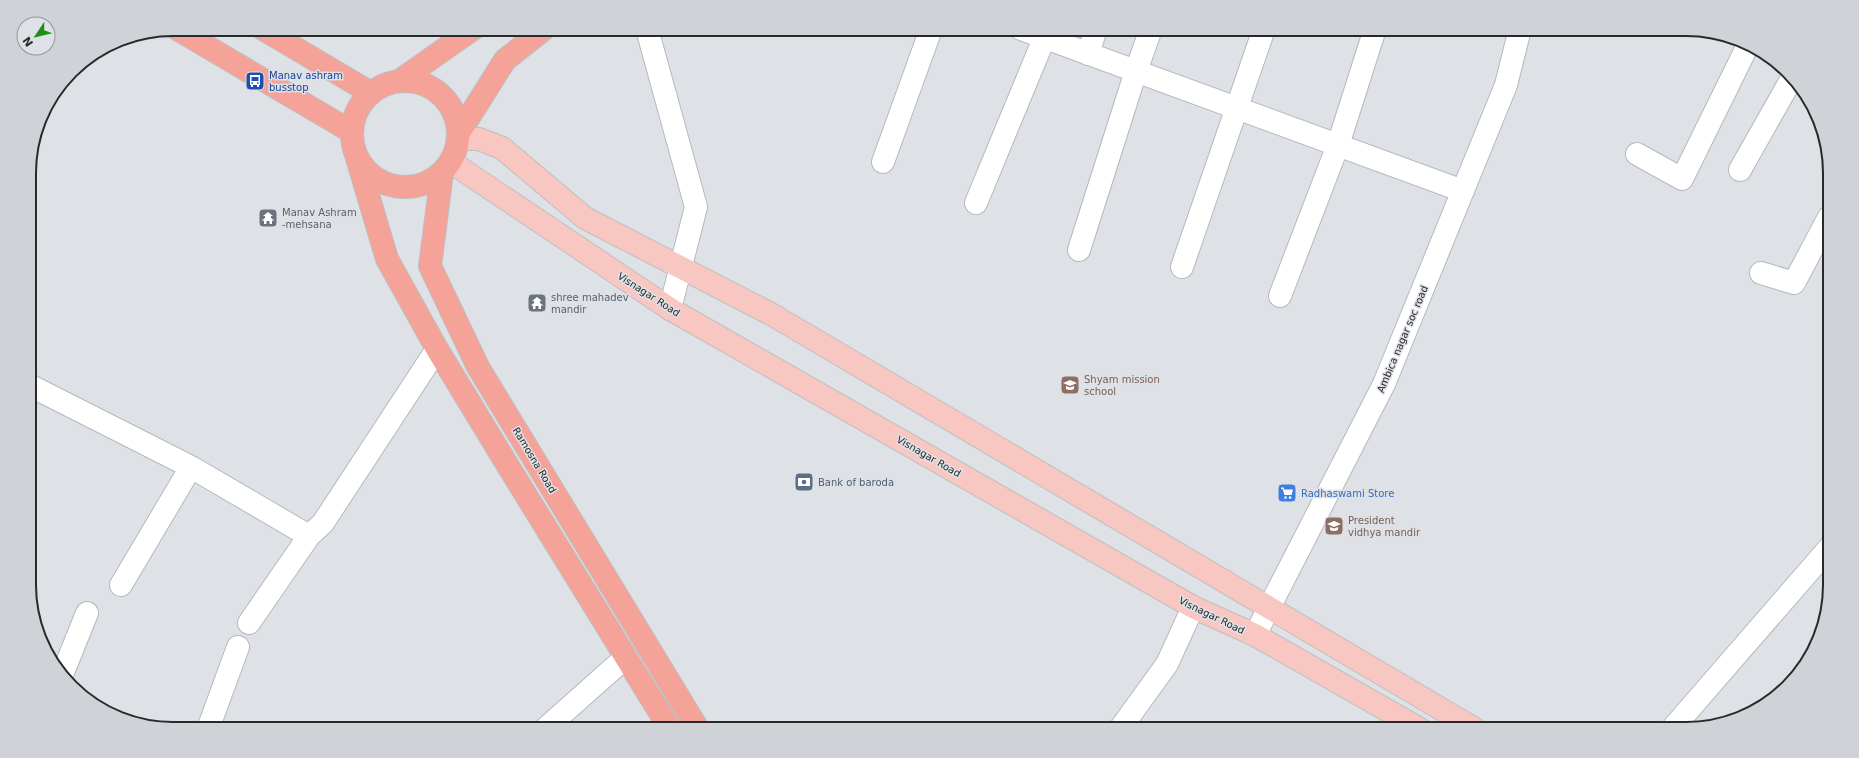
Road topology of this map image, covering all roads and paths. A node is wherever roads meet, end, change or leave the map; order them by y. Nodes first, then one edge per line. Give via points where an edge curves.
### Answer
1 (188, 36) edge
2 (275, 36) edge
3 (462, 36) edge
4 (535, 36) edge
5 (649, 36) edge
6 (928, 36) edge
7 (1046, 36) edge
8 (1053, 36) edge
9 (1094, 36) edge
10 (1148, 36) edge
11 (1262, 36) edge
12 (1373, 36) edge
13 (1518, 36) edge
14 (1745, 50) edge
15 (1088, 54) junction
16 (1136, 71) junction
17 (399, 81) junction
18 (1789, 83) edge
19 (371, 93) junction
20 (1236, 108) junction
21 (458, 136) junction
22 (353, 140) junction
23 (1338, 145) junction
24 (1637, 154) dead end
25 (883, 162) dead end
26 (447, 168) junction
27 (1740, 170) dead end
28 (1463, 191) junction
29 (976, 203) dead end
30 (1823, 228) edge
31 (1079, 250) dead end
32 (680, 267) junction
33 (1182, 267) dead end
34 (1762, 273) dead end
35 (1280, 296) dead end
36 (670, 308) junction
37 (437, 349) junction
38 (36, 389) edge
39 (191, 467) junction
40 (308, 536) junction
41 (1823, 555) edge
42 (121, 585) dead end
43 (1193, 607) junction
44 (1270, 608) junction
45 (87, 613) dead end
46 (249, 623) dead end
47 (1255, 635) junction
48 (238, 647) dead end
49 (626, 657) junction
50 (65, 668) edge
51 (211, 722) edge
52 (553, 722) edge
53 (666, 722) edge
54 (694, 722) edge
55 (1125, 722) edge
56 (1408, 722) edge
57 (1463, 722) edge
58 (1678, 722) edge

1 - 22 highway
2 - 19 highway
3 - 17 highway
4 - 21 highway via 505,60
5 - 32 street via 696,208
6 - 25 street
7 - 29 street
8 - 15 street
9 - 15 street
10 - 16 street
11 - 20 street
12 - 23 street
13 - 28 street, Ambica nagar soc road via 1506,85
14 - 24 street via 1682,179
15 - 16 street
16 - 20 street
16 - 31 street
17 - 19 highway via 384,85
17 - 21 highway via 413,81 428,86 440,94 450,105 456,118
18 - 27 street
19 - 22 highway via 361,104 355,117
20 - 23 street
20 - 33 street
21 - 26 highway via 457,148
21 - 32 main road via 480,139 502,148 585,218
22 - 26 highway via 360,162 370,174 383,183 398,187 414,187 429,182
22 - 37 highway via 387,259
23 - 28 street
23 - 35 street
26 - 36 main road, Visnagar Road
26 - 54 highway, Ramosna Road via 430,266 478,367
28 - 44 street, Ambica nagar soc road via 1384,384
30 - 34 street via 1794,283
32 - 36 street
32 - 44 main road via 771,314
36 - 43 main road, Visnagar Road
37 - 40 street via 323,523
37 - 49 highway
38 - 39 street
39 - 40 street
39 - 42 street
40 - 46 street
41 - 58 street
43 - 47 main road, Visnagar Road
43 - 55 street via 1166,664
44 - 47 street, Ambica nagar soc road
44 - 57 main road
45 - 50 street
47 - 56 main road, Visnagar Road
48 - 51 street
49 - 52 street
49 - 53 highway

